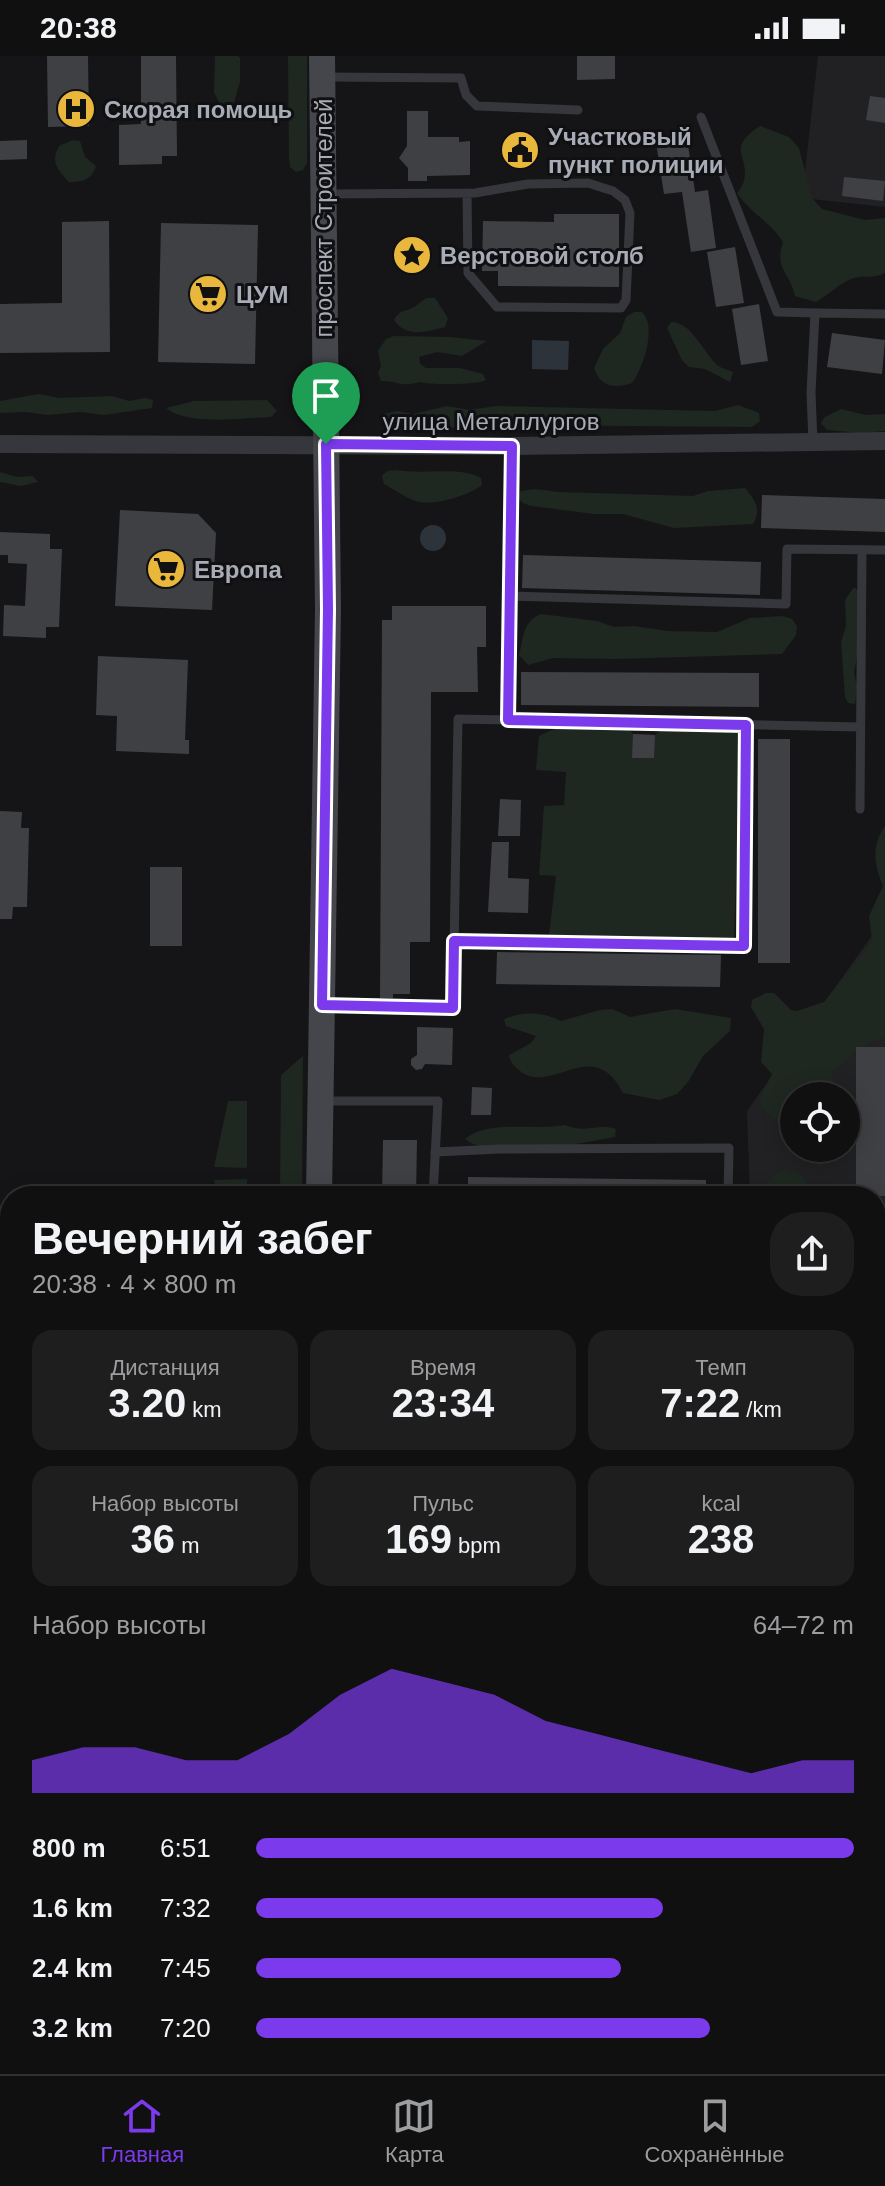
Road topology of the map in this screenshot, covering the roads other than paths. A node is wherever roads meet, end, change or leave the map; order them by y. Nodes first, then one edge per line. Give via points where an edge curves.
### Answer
1 (322, 66) edge
2 (578, 110) dead end
3 (701, 117) dead end
4 (467, 193) junction
5 (322, 194) junction
6 (815, 313) junction
7 (885, 314) edge
8 (885, 441) edge
9 (813, 442) junction
10 (0, 444) edge
11 (326, 444) junction
12 (512, 446) junction
13 (862, 550) junction
14 (885, 550) edge
15 (509, 596) junction
16 (508, 720) junction
17 (746, 725) junction
18 (860, 727) junction
19 (860, 809) dead end
20 (454, 941) junction
21 (322, 1005) junction
22 (321, 1101) junction
23 (435, 1152) junction
24 (319, 1186) edge
25 (433, 1186) edge
26 (728, 1186) edge

1 - 2 lane via 461,78 466,95 477,106
1 - 5 street, проспект Строителей
3 - 6 lane via 777,312
4 - 4 lane via 588,183 613,191 630,213 626,300 621,308 497,307 468,273
4 - 5 lane
5 - 11 street, проспект Строителей
6 - 7 lane
6 - 9 lane
8 - 9 street, улица Металлургов
9 - 12 street, улица Металлургов
10 - 11 street, улица Металлургов
11 - 12 street, улица Металлургов
11 - 21 street, проспект Строителей
12 - 15 lane
13 - 14 lane
13 - 15 lane via 787,549 786,604
13 - 18 lane
15 - 16 lane
16 - 17 lane
16 - 20 lane via 458,719
17 - 18 lane
17 - 20 lane via 744,946
18 - 19 lane
20 - 21 lane via 453,1008
21 - 22 street, проспект Строителей
22 - 23 lane via 438,1101
22 - 24 street, проспект Строителей
23 - 25 lane
23 - 26 lane via 729,1148

